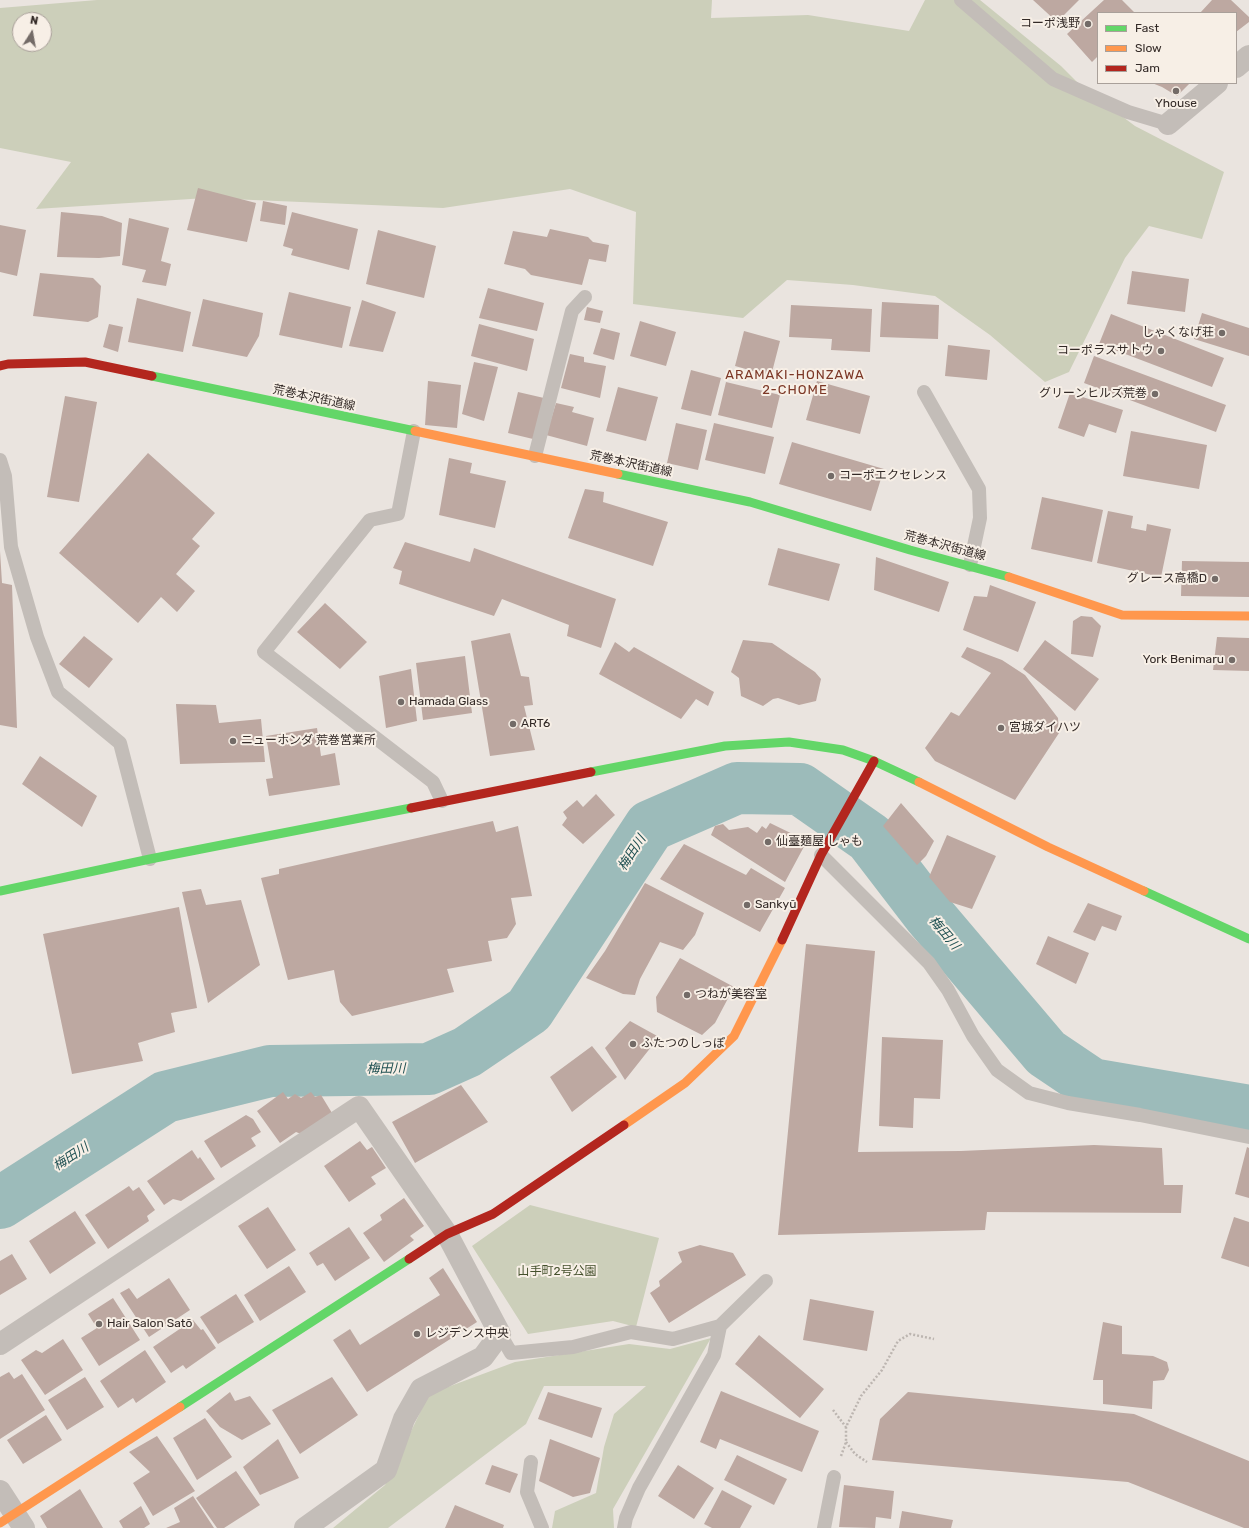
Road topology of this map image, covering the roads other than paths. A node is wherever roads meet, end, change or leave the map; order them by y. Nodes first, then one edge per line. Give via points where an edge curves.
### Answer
1 (961, 0) edge
2 (1249, 56) edge
3 (1237, 66) edge
4 (1216, 84) edge
5 (1168, 124) joint
6 (585, 297) dead end
7 (0, 366) edge
8 (924, 392) dead end
9 (414, 431) junction
10 (535, 456) junction
11 (0, 460) edge
12 (970, 565) junction
13 (1249, 616) edge
14 (874, 760) junction
15 (442, 801) junction
16 (822, 854) junction
17 (150, 859) junction
18 (0, 892) edge
19 (1249, 939) edge
20 (1249, 1137) edge
21 (447, 1234) junction
22 (766, 1281) dead end
23 (720, 1326) junction
24 (500, 1334) junction
25 (0, 1344) edge
26 (531, 1462) dead end
27 (834, 1477) road end
28 (0, 1491) edge
29 (13, 1521) edge
30 (305, 1528) edge
31 (542, 1528) edge
32 (624, 1528) edge
33 (824, 1528) edge

1 - 5 lane via 1053,79 1128,112
2 - 3 street
4 - 5 street
6 - 10 lane via 572,311
7 - 9 street, 荒巻本沢街道線 via 85,362
8 - 12 lane via 979,489 980,518
9 - 10 street, 荒巻本沢街道線
9 - 15 lane via 398,514 370,520 264,652 433,782
10 - 12 street, 荒巻本沢街道線 via 750,502
11 - 17 lane via 5,476 11,547 38,637 58,692 120,743
12 - 13 street, 荒巻本沢街道線 via 1122,615
14 - 15 street via 843,750 789,742 725,746
14 - 16 street
14 - 19 street via 1048,847
15 - 17 street
16 - 20 lane via 929,963 948,990 973,1036 997,1070 1029,1092
16 - 21 street via 766,977 734,1036 686,1084 493,1214
17 - 18 street
21 - 24 street
21 - 25 street via 359,1107
21 - 29 street
22 - 23 lane
23 - 24 lane via 673,1340 630,1332 573,1347 511,1354
23 - 32 lane via 714,1355 639,1488
24 - 30 street via 483,1357 421,1389 404,1419 386,1470
26 - 31 lane via 527,1492
27 - 33 lane
28 - 29 street

